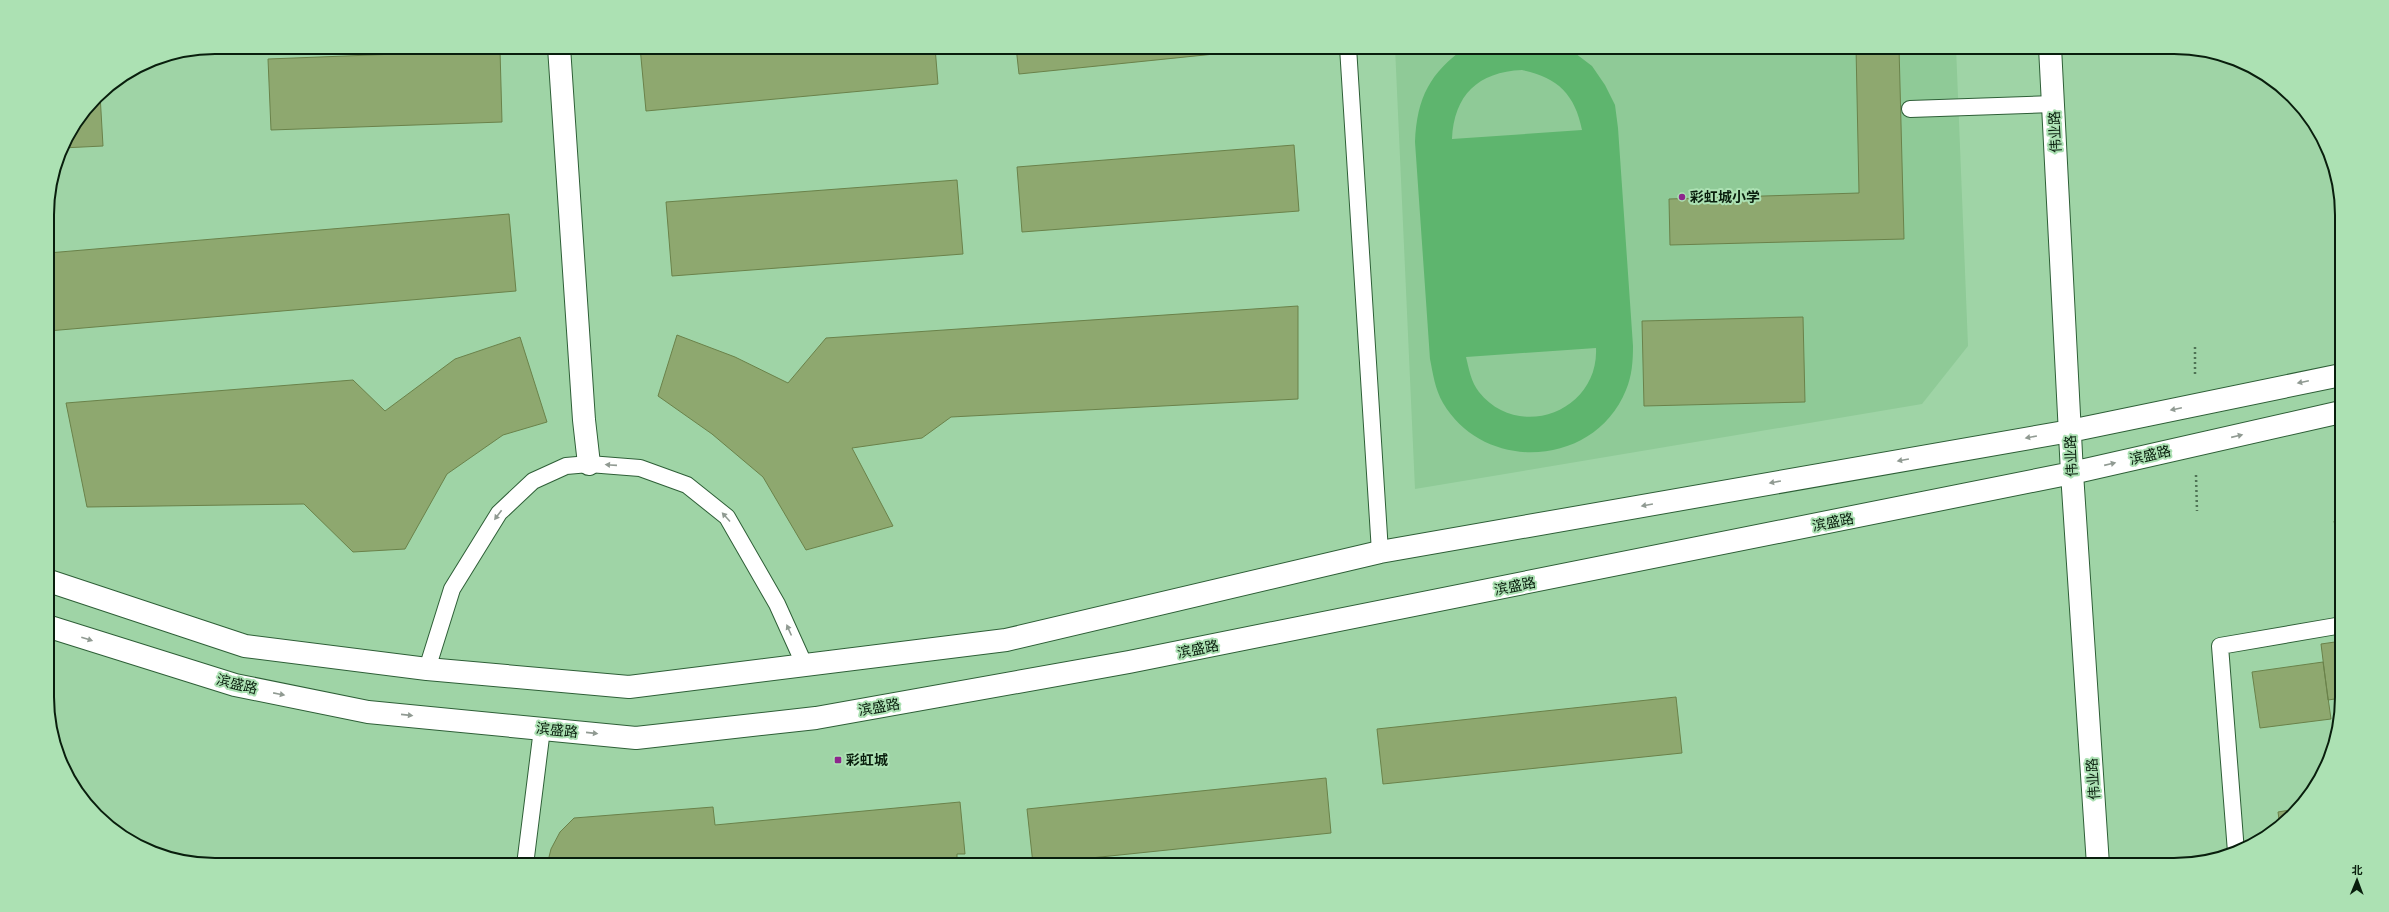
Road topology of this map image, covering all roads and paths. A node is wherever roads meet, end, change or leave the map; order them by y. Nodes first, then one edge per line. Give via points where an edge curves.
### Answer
1 (559, 54) edge
2 (1348, 54) edge
3 (2050, 54) edge
4 (2053, 104) junction
5 (1910, 109) dead end
6 (2335, 376) edge
7 (2335, 413) edge
8 (2070, 431) junction
9 (589, 464) junction
10 (2072, 473) junction
11 (1380, 552) junction
12 (54, 583) edge
13 (2335, 626) edge
14 (54, 628) edge
15 (804, 666) junction
16 (427, 669) junction
17 (542, 729) junction
18 (2236, 846) edge
19 (526, 858) edge
20 (2098, 858) edge

1 - 9 main road
2 - 11 lane
3 - 4 main road, 伟业路
4 - 5 lane
4 - 8 main road, 伟业路
6 -> 8 main road
10 -> 7 main road, 滨盛路
8 - 10 main road, 伟业路
8 -> 11 main road
15 -> 9 lane via 777,604 727,517 687,485 640,468
9 -> 16 lane via 566,466 533,481 499,513 452,589
17 -> 10 main road, 滨盛路 via 636,738 816,718 1129,662
10 - 20 main road, 伟业路
11 - 15 main road via 1006,640
12 - 16 main road via 245,646
13 - 18 lane via 2220,646
14 -> 17 main road, 滨盛路 via 235,685 368,712
15 - 16 main road via 629,687
17 - 19 lane

